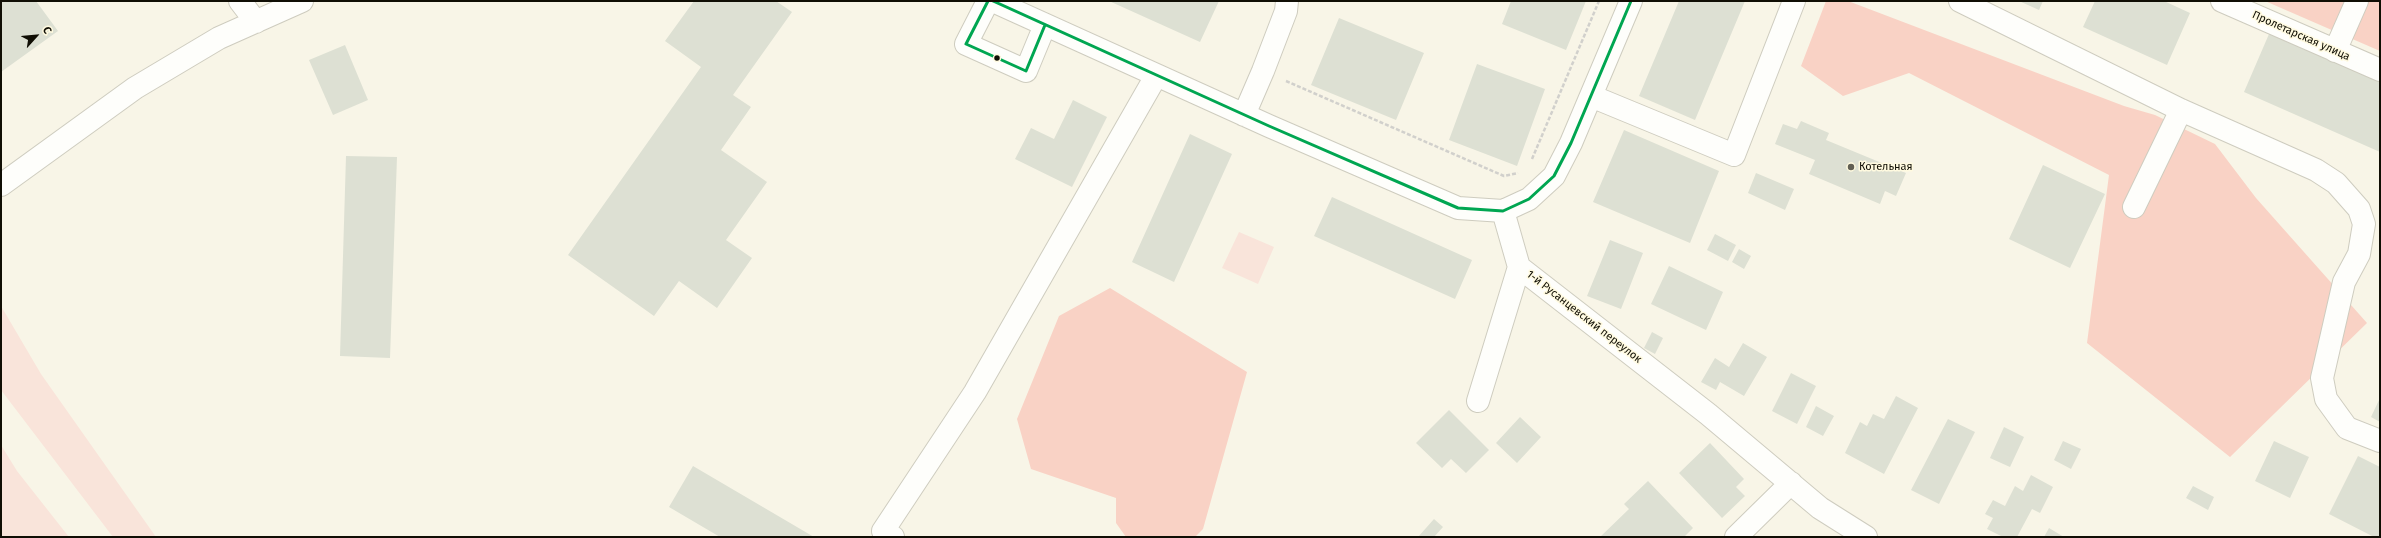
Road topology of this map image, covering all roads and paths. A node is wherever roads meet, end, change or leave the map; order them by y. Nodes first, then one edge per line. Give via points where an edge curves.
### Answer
1 (240, 1) edge
2 (302, 1) edge
3 (988, 1) edge
4 (993, 1) edge
5 (1287, 1) edge
6 (1599, 1) edge
7 (1631, 1) edge
8 (1794, 1) edge
9 (1960, 1) edge
10 (2222, 1) edge
11 (2357, 1) edge
12 (256, 22) junction
13 (1046, 25) junction
14 (2335, 51) junction
15 (2380, 70) edge
16 (1263, 71) junction
17 (1156, 76) junction
18 (1591, 96) junction
19 (2181, 110) junction
20 (1244, 115) junction
21 (1530, 163) dead end
22 (1519, 172) dead end
23 (1, 185) edge
24 (2134, 207) dead end
25 (1503, 211) junction
26 (1519, 267) junction
27 (1478, 401) dead end
28 (2380, 441) edge
29 (1791, 483) junction
30 (885, 535) edge
31 (1736, 537) edge
32 (1866, 537) edge

1 - 12 street
2 - 12 street
3 - 13 street via 966,44 1026,70
4 - 13 street
5 - 16 street via 1286,11
6 - 21 path
7 - 18 street
8 - 18 street via 1734,155
9 - 19 street
10 - 14 street, Пролетарская улица
11 - 14 street
12 - 23 street via 219,38 135,88
13 - 17 street
14 - 15 street, Пролетарская улица
16 - 20 street
16 - 22 path via 1504,176
17 - 20 street
17 - 30 street via 975,392
18 - 25 street via 1554,176 1529,199
19 - 24 street
19 - 28 street via 2316,170 2336,183 2359,209 2364,224 2359,254 2344,282 2322,378 2326,398 2347,428
20 - 25 street via 1458,208
25 - 26 street, 1-й Русанцевский переулок
26 - 27 street
26 - 29 street, 1-й Русанцевский переулок via 1708,414
29 - 31 street
29 - 32 street, 1-й Русанцевский переулок via 1820,508

